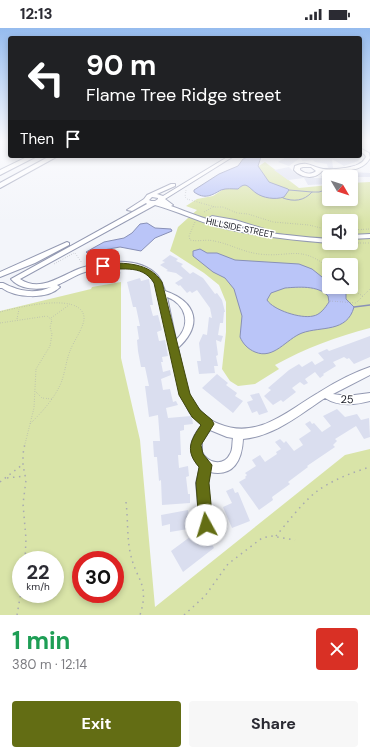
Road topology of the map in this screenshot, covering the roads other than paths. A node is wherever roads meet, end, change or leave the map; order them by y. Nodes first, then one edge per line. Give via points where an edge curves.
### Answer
1 (9, 168) edge
2 (32, 168) edge
3 (203, 168) edge
4 (212, 168) edge
5 (346, 168) edge
6 (319, 170) dead end
7 (0, 173) edge
8 (0, 186) edge
9 (152, 195) junction
10 (161, 199) junction
11 (146, 200) junction
12 (154, 203) junction
13 (235, 222) junction
14 (232, 228) junction
15 (322, 236) edge
16 (370, 236) edge
17 (358, 237) edge
18 (322, 240) edge
19 (358, 241) edge
20 (370, 241) edge
21 (4, 273) edge
22 (15, 279) junction
23 (64, 280) junction
24 (3, 286) edge
25 (33, 286) junction
26 (162, 293) junction
27 (28, 294) junction
28 (174, 346) junction
29 (370, 371) edge
30 (325, 393) junction
31 (370, 397) edge
32 (208, 424) junction
33 (238, 434) junction
34 (206, 465) junction
35 (206, 525) dead end

1 - 7 highway
2 - 8 highway
3 - 9 street
4 - 10 street
5 - 6 street
9 - 10 street, HILLSIDE STREET
9 - 11 street
10 - 12 street
10 - 13 street, HILLSIDE STREET via 198,215
11 - 12 street, HILLSIDE STREET
11 - 21 street via 41,257
12 - 14 street, HILLSIDE STREET
12 - 22 street
13 - 14 street via 237,226
13 - 15 street, HILLSIDE STREET via 278,232
14 - 18 street, HILLSIDE STREET via 272,236
16 - 17 street
19 - 20 street
21 - 22 street via 15,274
22 - 24 street
22 - 25 street via 20,284
23 - 25 street via 46,286
23 - 26 street via 88,269 124,265 150,273 156,279
23 - 27 street via 45,293
24 - 27 street via 19,294
25 - 27 street via 34,290
26 - 28 street
26 - 28 street via 180,300 189,314 187,334
28 - 32 street via 187,402
29 - 30 street
30 - 31 street, 25 via 337,400
30 - 33 street via 273,427 256,433
32 - 33 street via 222,431
32 - 34 street via 196,445 198,457
33 - 34 street via 236,455 229,464 218,468
34 - 35 street via 202,483

